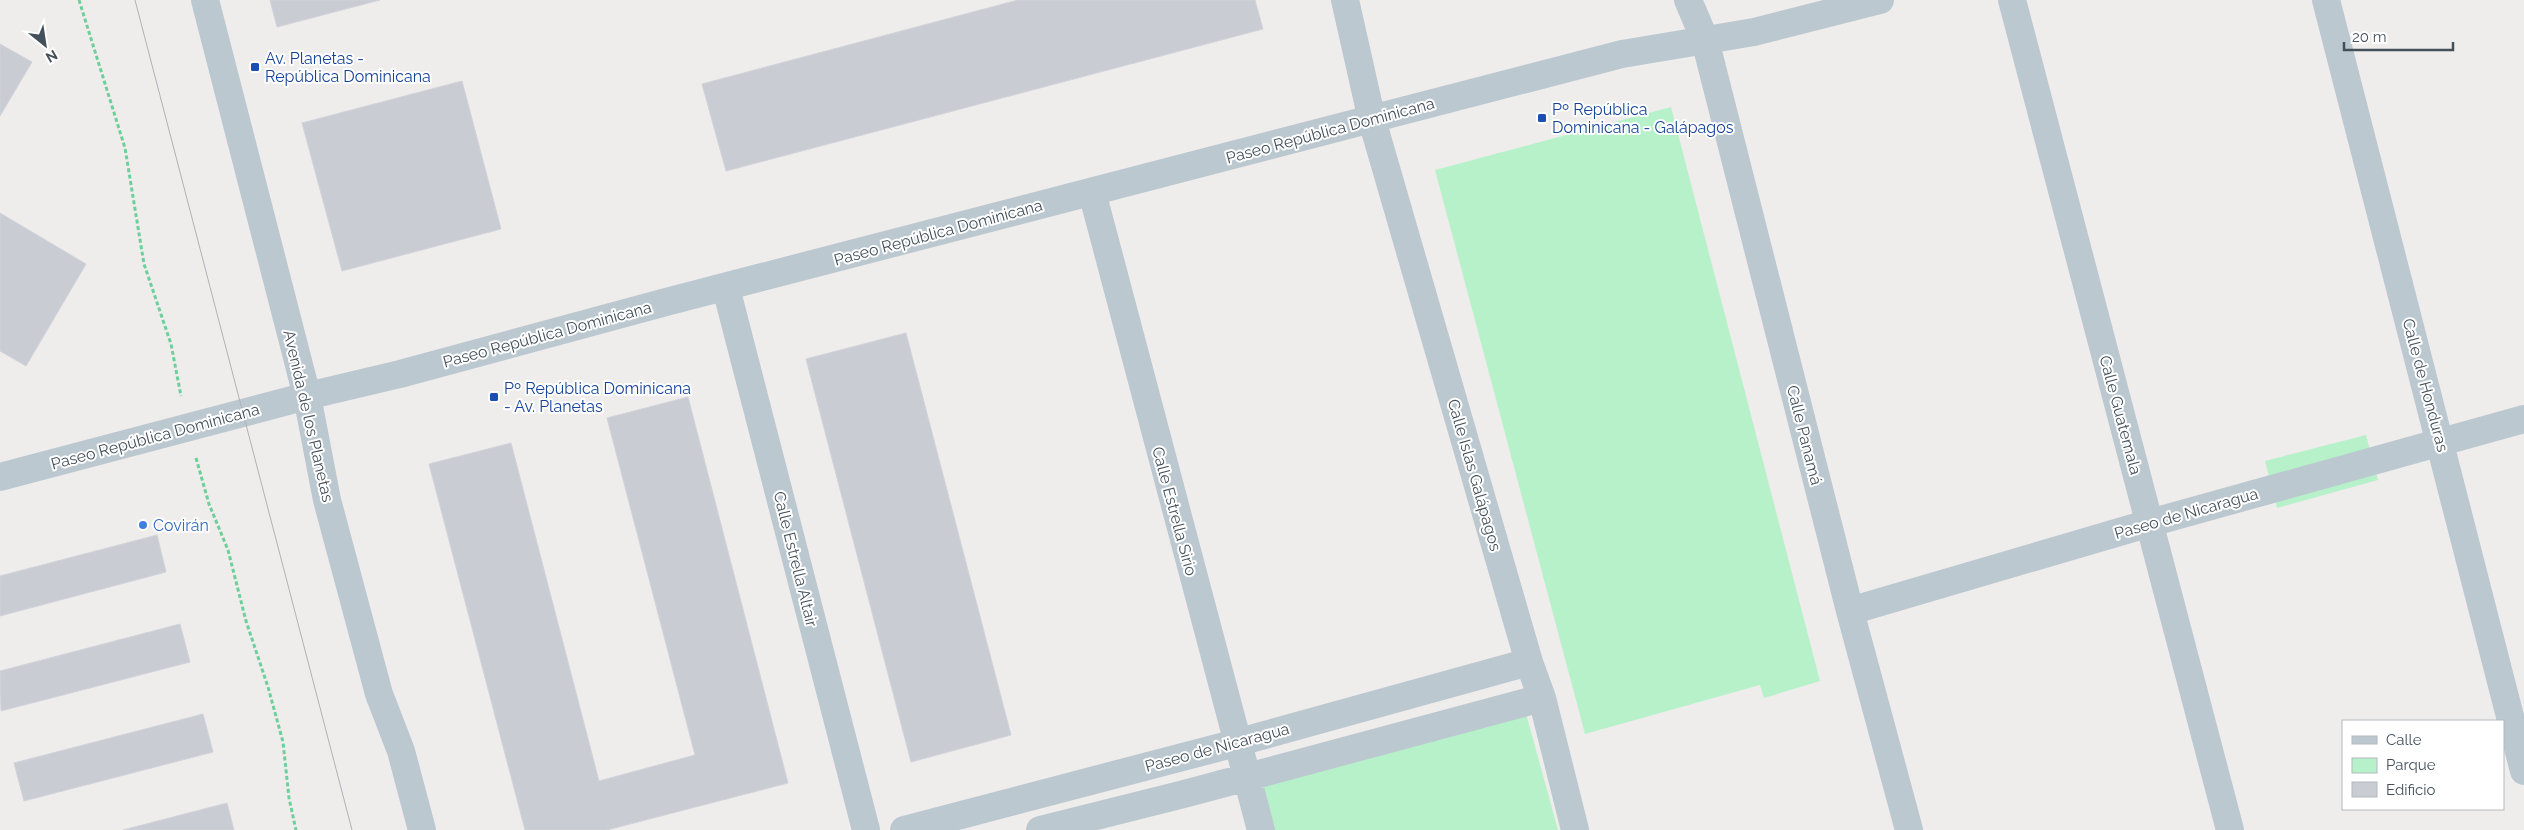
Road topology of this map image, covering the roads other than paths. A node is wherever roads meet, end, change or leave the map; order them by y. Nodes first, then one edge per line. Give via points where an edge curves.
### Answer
1 (205, 0) edge
2 (1345, 0) edge
3 (1688, 0) edge
4 (1880, 0) edge
5 (2012, 0) edge
6 (2326, 0) edge
7 (1705, 40) junction
8 (1372, 120) junction
9 (1092, 192) junction
10 (726, 288) junction
11 (306, 396) junction
12 (2524, 418) edge
13 (2441, 442) junction
14 (0, 477) edge
15 (2150, 523) junction
16 (1850, 611) junction
17 (1530, 662) junction
18 (1542, 698) junction
19 (1236, 743) junction
20 (2524, 771) edge
21 (1246, 776) junction
22 (422, 830) edge
23 (866, 830) edge
24 (904, 830) edge
25 (1040, 830) edge
26 (1260, 830) edge
27 (1575, 830) edge
28 (1909, 830) edge
29 (2230, 830) edge

1 - 11 street, Avenida de los Planetas
2 - 8 street, Calle Islas Galápagos
3 - 7 street, Calle Panamá
4 - 7 street, Paseo República Dominicana via 1754,32
5 - 15 street, Calle Guatemala
6 - 13 street, Calle de Honduras
7 - 8 street, Paseo República Dominicana via 1622,54
7 - 16 street, Calle Panamá
8 - 9 street, Paseo República Dominicana
8 - 17 street, Calle Islas Galápagos
9 - 10 street, Paseo República Dominicana
9 - 19 street, Calle Estrella Sirio
10 - 11 street, Paseo República Dominicana
10 - 23 street, Calle Estrella Altair
11 - 14 street, Paseo República Dominicana
11 - 22 street, Avenida de los Planetas via 327,500 379,694 401,751
12 - 13 street, Paseo de Nicaragua
13 - 15 street, Paseo de Nicaragua
13 - 20 street, Calle de Honduras
15 - 16 street, Paseo de Nicaragua
15 - 29 street, Calle Guatemala
16 - 28 street, Calle Panamá
17 - 18 street, Calle Islas Galápagos
17 - 19 street, Paseo de Nicaragua
18 - 21 street
18 - 27 street, Calle Islas Galápagos
19 - 21 street, Calle Estrella Sirio
19 - 24 street, Paseo de Nicaragua
21 - 25 street
21 - 26 street, Calle Estrella Sirio

